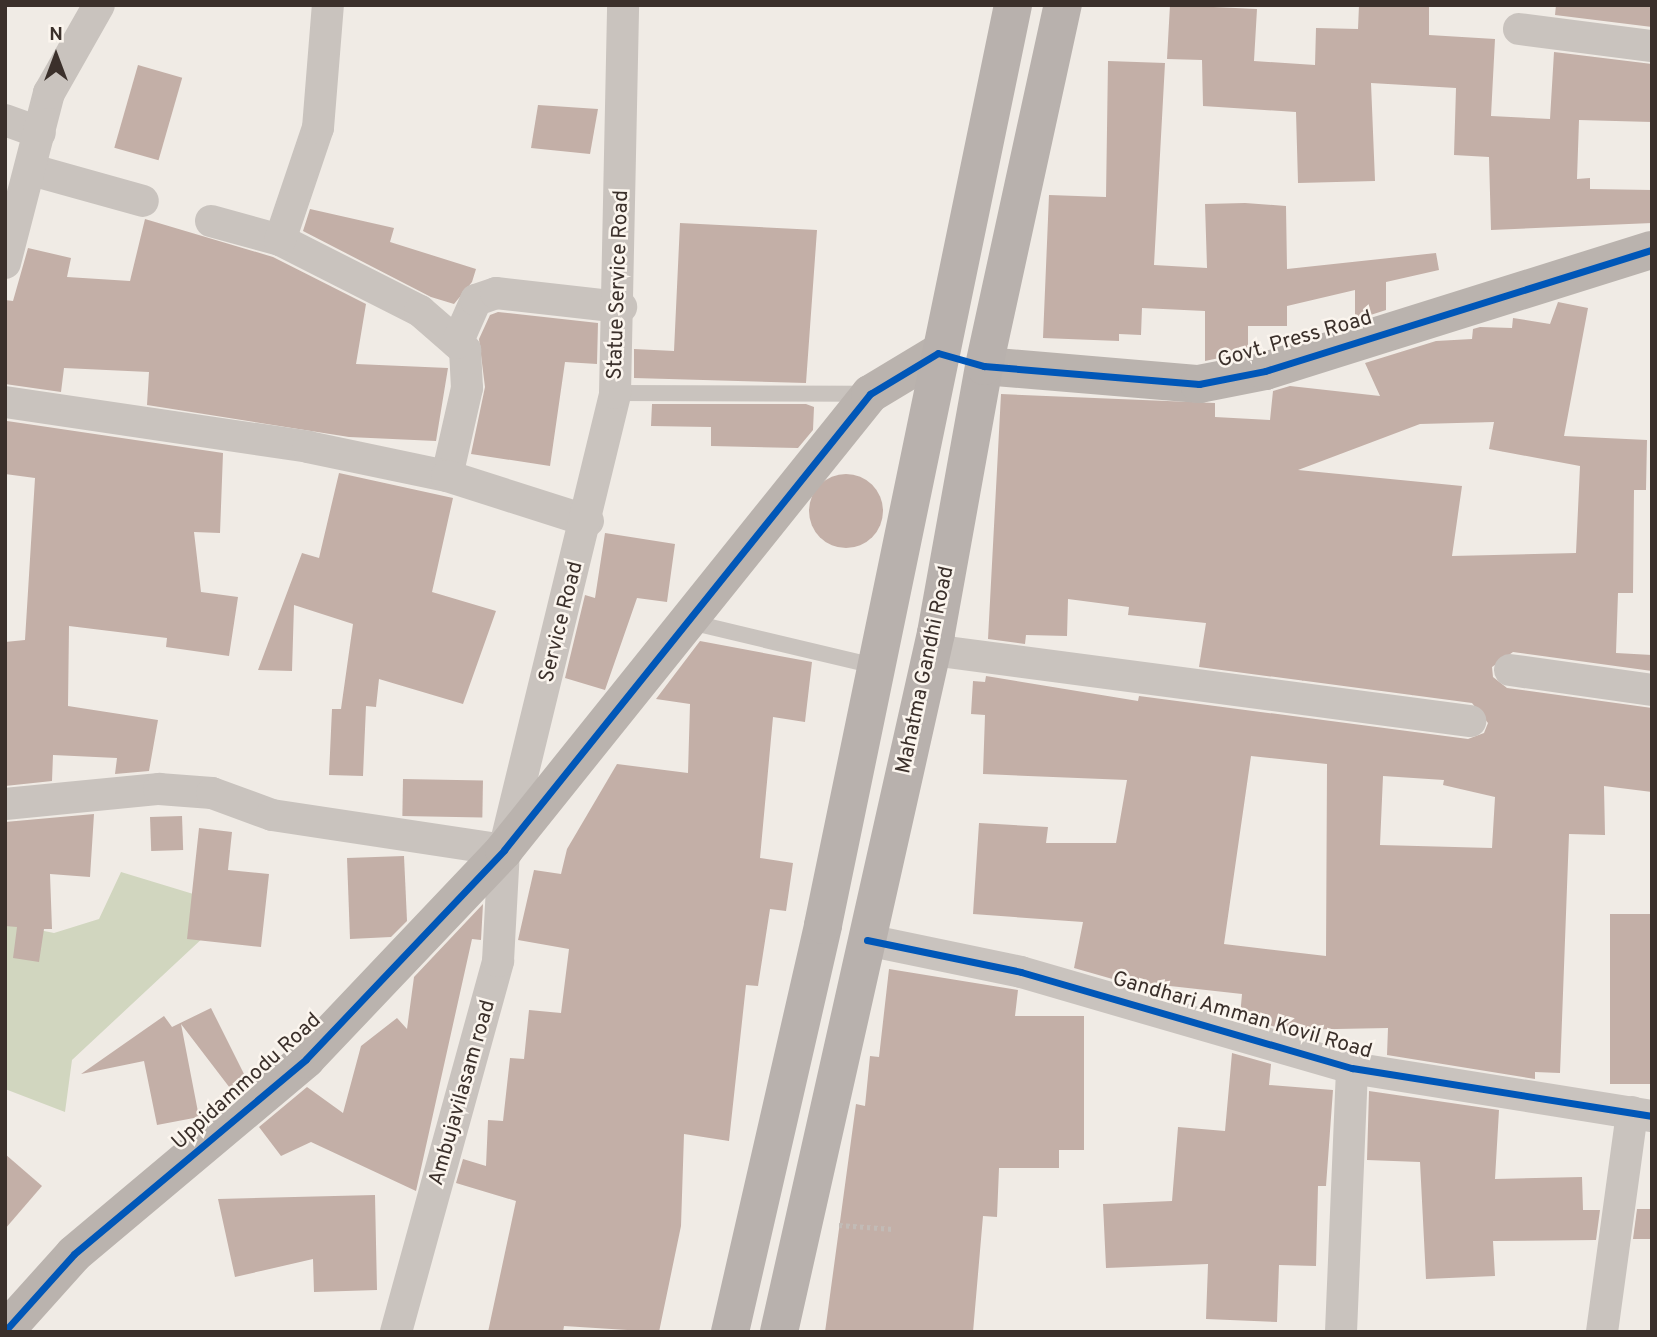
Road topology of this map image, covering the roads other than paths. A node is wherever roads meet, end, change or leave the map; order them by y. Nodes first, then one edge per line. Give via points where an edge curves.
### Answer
1 (99, 5) edge
2 (328, 5) edge
3 (623, 5) edge
4 (1013, 5) edge
5 (1063, 5) edge
6 (1520, 29) dead end
7 (1652, 46) edge
8 (5, 120) edge
9 (40, 133) junction
10 (32, 170) junction
11 (143, 201) dead end
12 (211, 221) dead end
13 (280, 240) junction
14 (1652, 250) edge
15 (5, 263) edge
16 (621, 307) junction
17 (457, 343) junction
18 (938, 353) junction
19 (984, 366) junction
20 (615, 393) junction
21 (870, 394) junction
22 (5, 402) edge
23 (447, 476) junction
24 (588, 521) junction
25 (688, 621) junction
26 (932, 650) junction
27 (875, 666) junction
28 (1510, 670) dead end
29 (1652, 690) edge
30 (1469, 721) dead end
31 (5, 804) edge
32 (504, 850) junction
33 (867, 940) junction
34 (1352, 1068) junction
35 (1642, 1114) edge
36 (5, 1331) edge
37 (396, 1332) edge
38 (730, 1332) edge
39 (779, 1332) edge
40 (1341, 1332) edge
41 (1602, 1332) edge

1 - 9 street via 49,93
2 - 13 street via 318,128
3 - 16 street, Statue Service Road
4 - 18 main road
5 - 19 main road, Mahatma Gandhi Road
6 - 7 street
8 - 9 street
9 - 10 street
10 - 11 street
10 - 15 street
12 - 13 street
13 - 17 street via 420,311
14 - 19 street, Govt. Press Road via 1265,371 1199,384
16 - 17 street via 496,293 476,300
16 - 20 street, Statue Service Road
17 - 23 street via 469,365
18 - 19 street, Govt. Press Road
18 - 21 street
18 - 27 main road
19 - 26 main road, Mahatma Gandhi Road
20 - 21 lane, Statue Service Road
20 - 24 street, Service Road
21 - 25 street, Uppidammodu Road
22 - 23 street via 308,447
23 - 24 street
24 - 32 street, Service Road
25 - 27 lane
25 - 32 street, Uppidammodu Road
26 - 30 street
26 - 33 main road, Mahatma Gandhi Road
27 - 38 main road
28 - 29 street
31 - 32 street via 159,789 212,793 272,815
32 - 36 street, Uppidammodu Road via 306,1059 74,1254
32 - 37 street, Ambujavilasam road via 498,961
33 - 34 street, Gandhari Amman Kovil Road via 1021,972
33 - 39 main road, Mahatma Gandhi Road
34 - 35 street, Gandhari Amman Kovil Road
34 - 40 street
35 - 41 street

